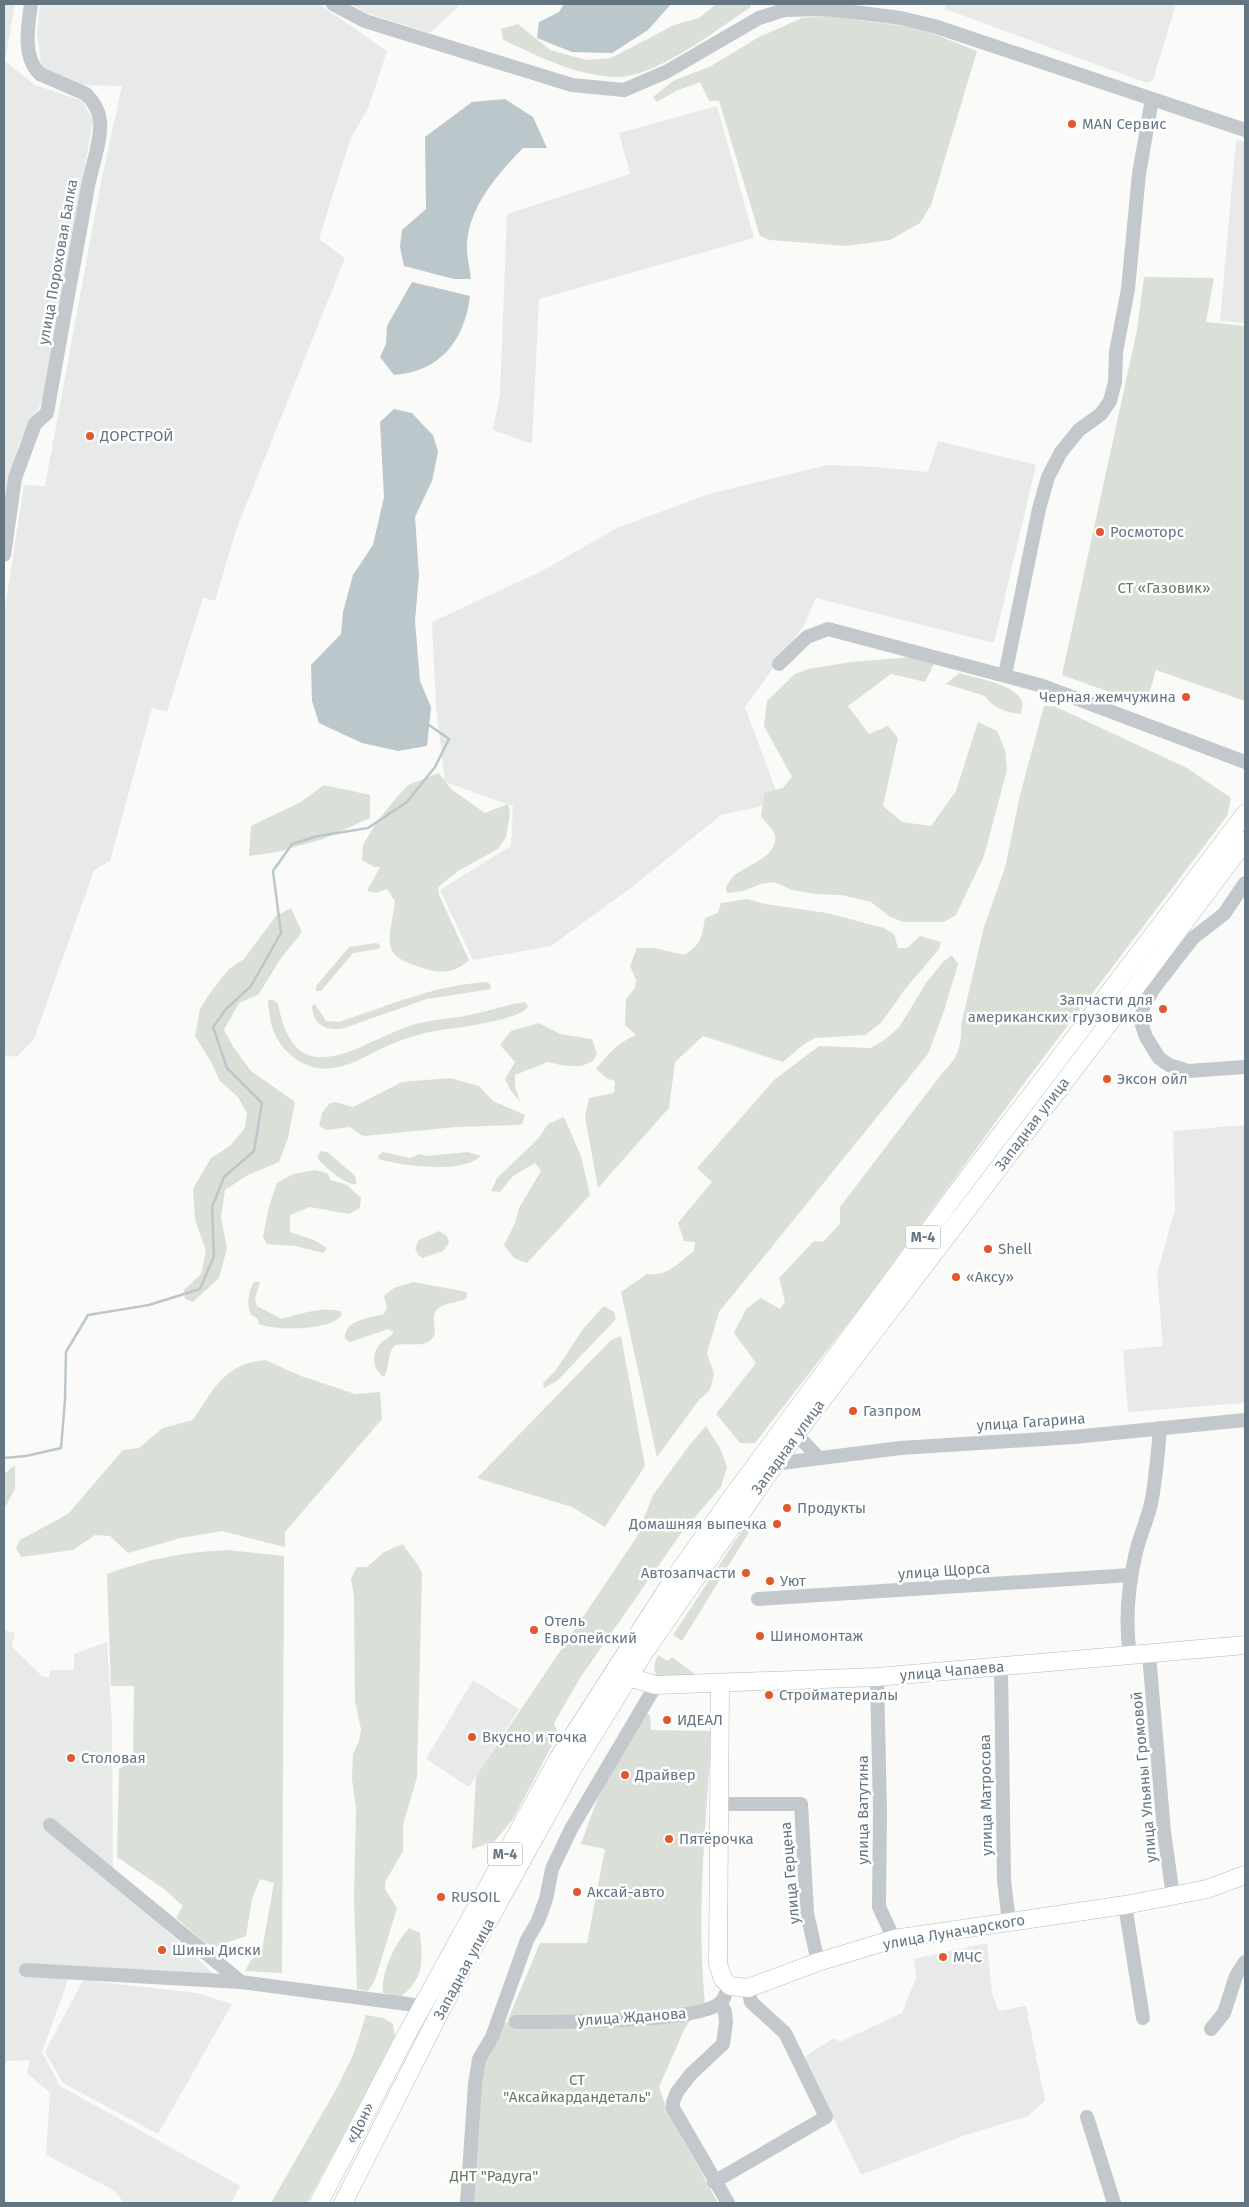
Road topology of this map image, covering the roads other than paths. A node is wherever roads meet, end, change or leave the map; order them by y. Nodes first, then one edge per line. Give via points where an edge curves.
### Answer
1 (31, 4) edge
2 (333, 4) edge
3 (1152, 99) junction
4 (1245, 130) edge
5 (4, 555) edge
6 (779, 664) dead end
7 (1005, 675) junction
8 (1245, 762) edge
9 (1245, 814) edge
10 (1245, 841) edge
11 (1245, 883) edge
12 (1245, 1067) edge
13 (1245, 1420) edge
14 (1160, 1428) junction
15 (796, 1434) junction
16 (818, 1457) junction
17 (774, 1464) junction
18 (1131, 1575) junction
19 (758, 1598) dead end
20 (1245, 1645) edge
21 (1149, 1654) junction
22 (1130, 1656) junction
23 (1001, 1667) junction
24 (628, 1677) junction
25 (877, 1677) junction
26 (720, 1683) junction
27 (656, 1684) junction
28 (718, 1804) junction
29 (50, 1825) dead end
30 (1245, 1875) edge
31 (1173, 1896) junction
32 (1125, 1905) junction
33 (1009, 1922) junction
34 (894, 1939) junction
35 (818, 1962) junction
36 (1245, 1962) edge
37 (26, 1970) dead end
38 (241, 1982) junction
39 (730, 1986) junction
40 (748, 1988) junction
41 (721, 2003) junction
42 (422, 2006) junction
43 (1143, 2018) dead end
44 (516, 2022) dead end
45 (1211, 2029) dead end
46 (402, 2043) joint
47 (1087, 2117) dead end
48 (714, 2182) junction
49 (319, 2203) edge
50 (343, 2203) edge
51 (467, 2203) edge
52 (728, 2203) edge
53 (1114, 2203) edge

1 - 5 street, улица Пороховая Балка via 27,33 30,56 36,70 86,94 97,108 100,132 47,413 35,424 15,478
2 - 3 street via 365,21 572,85 624,90 666,72 759,18 784,10 824,9 901,18 934,26
3 - 4 street
3 - 7 street via 1139,174 1115,382 1110,401 1101,414 1078,430 1048,477
6 - 7 street via 807,637 828,629
7 - 8 street via 1043,686
9 - 42 main road, Западная улица / М-4 via 949,1202 671,1583 558,1759
10 - 15 main road, Западная улица / М-4
11 - 12 street via 1224,914 1192,938 1154,988 1143,1007 1141,1022 1159,1058 1169,1065 1188,1071
13 - 14 street, улица Гагарина
14 - 16 street, улица Гагарина
14 - 18 street via 1158,1465 1150,1506
15 - 16 street
15 - 17 main road, Западная улица / М-4
16 - 17 street, улица Гагарина
17 - 24 main road, Западная улица / М-4
18 - 19 street, улица Щорса
18 - 22 street via 1127,1635
20 - 21 main road, улица Чапаева
21 - 22 main road, улица Чапаева
21 - 31 street, улица Ульяны Громовой via 1164,1832
22 - 23 main road, улица Чапаева
23 - 25 main road, улица Чапаева
23 - 33 street, улица Матросова via 1004,1880
24 - 27 main road, улица Чапаева
24 - 50 main road, Западная улица / М-4 via 574,1766 465,1963
25 - 26 main road, улица Чапаева
25 - 34 street, улица Ватутина via 879,1907
26 - 27 main road, улица Чапаева
26 - 28 main road
27 - 51 street via 571,1829 552,1869 546,1899 527,1940 492,2037 478,2058
28 - 35 street, улица Герцена via 801,1804 807,1913
28 - 39 main road via 718,1964 723,1979
29 - 38 street
30 - 31 main road, улица Луначарского via 1207,1889
31 - 32 main road, улица Луначарского
32 - 33 main road, улица Луначарского
32 - 43 street
33 - 34 main road, улица Луначарского
34 - 35 main road, улица Луначарского
35 - 40 main road, улица Луначарского
36 - 45 street via 1236,1976 1224,2013
37 - 38 street
38 - 42 street
39 - 40 main road, улица Луначарского
39 - 41 street
40 - 48 street via 751,2002 785,2033 826,2116
41 - 44 street, улица Жданова via 681,2015
41 - 48 street via 726,2022 723,2044 691,2074 673,2102 673,2108
42 - 46 main road, Западная улица / М-4
46 - 49 main road, «Дон» / М-4
47 - 53 street
48 - 52 street

